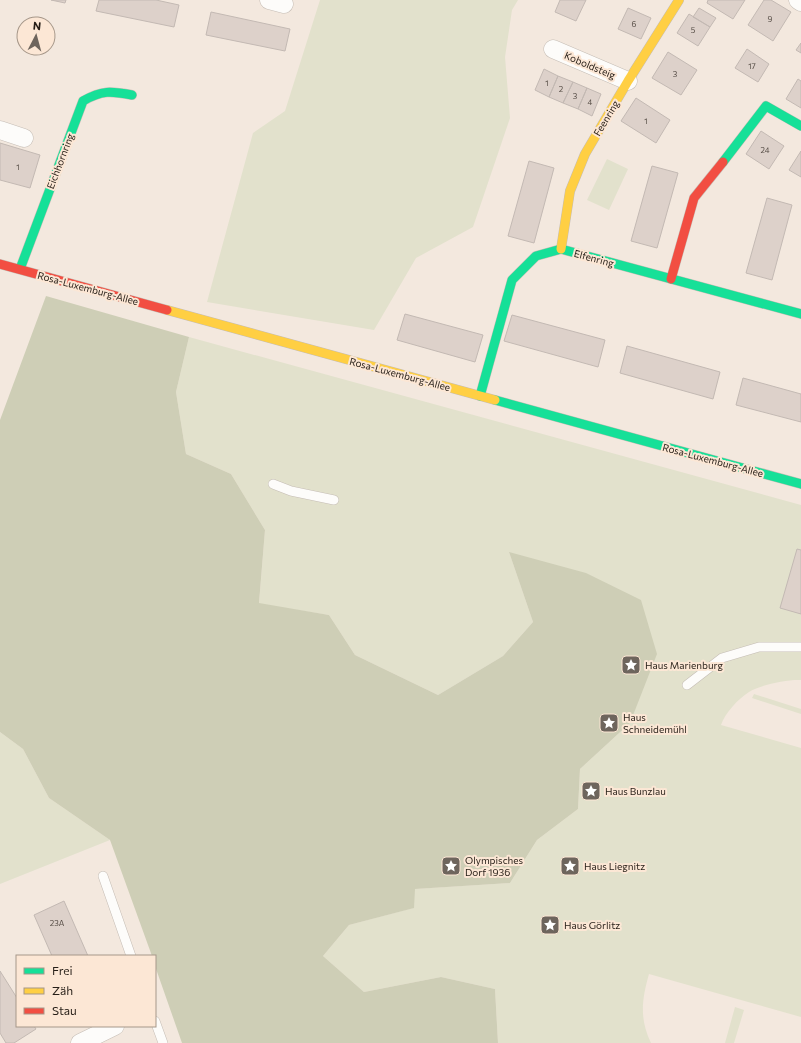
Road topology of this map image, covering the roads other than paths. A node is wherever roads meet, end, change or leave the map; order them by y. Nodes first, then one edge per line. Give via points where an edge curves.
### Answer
1 (679, 0) edge
2 (798, 0) edge
3 (801, 2) edge
4 (552, 49) dead end
5 (628, 81) junction
6 (132, 95) dead end
7 (801, 126) edge
8 (0, 130) edge
9 (24, 138) dead end
10 (561, 248) junction
11 (0, 264) edge
12 (20, 269) junction
13 (671, 279) junction
14 (801, 314) edge
15 (480, 396) junction
16 (273, 484) dead end
17 (801, 484) edge
18 (334, 500) dead end
19 (801, 647) edge
20 (687, 685) dead end
21 (103, 876) dead end
22 (132, 955) edge
23 (156, 1024) edge
24 (113, 1027) edge
25 (80, 1043) edge
26 (163, 1043) edge

1 - 5 street, Feenring
2 - 3 street
4 - 5 street, Koboldsteig
5 - 10 street, Feenring via 584,154 570,191
6 - 12 street, Eichhornring via 110,90 82,101
7 - 13 street via 766,106 694,198
8 - 9 street
10 - 13 street, Elfenring
10 - 15 street, Elfenring via 536,256 512,280
11 - 12 street, Rosa-Luxemburg-Allee
12 - 15 street, Rosa-Luxemburg-Allee
13 - 14 street, Elfenring
15 - 17 street, Rosa-Luxemburg-Allee
16 - 18 lane via 291,491
19 - 20 lane via 759,647 722,658
21 - 22 lane
23 - 26 lane
24 - 25 street

